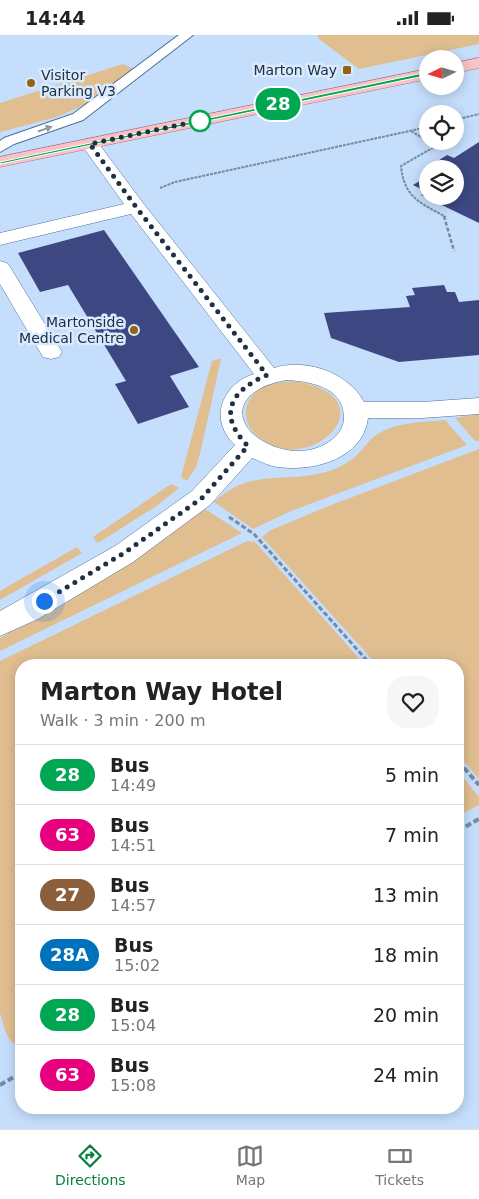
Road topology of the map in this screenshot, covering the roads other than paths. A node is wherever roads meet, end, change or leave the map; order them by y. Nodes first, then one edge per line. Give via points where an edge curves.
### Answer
1 (187, 35) edge
2 (479, 63) edge
3 (464, 66) edge
4 (419, 75) edge
5 (90, 144) junction
6 (0, 148) edge
7 (0, 162) edge
8 (136, 207) junction
9 (0, 239) edge
10 (0, 267) edge
11 (51, 352) dead end
12 (267, 375) junction
13 (479, 405) edge
14 (356, 410) junction
15 (248, 446) junction
16 (0, 624) edge

6 -> 1 lane via 9,141 78,117
2 - 3 main road
4 - 5 main road
5 - 7 main road
5 - 8 street
8 - 9 street
8 - 12 street
10 - 11 street
12 - 14 street via 295,372 322,377 350,397
12 - 15 street via 250,382 238,393 231,406 230,420 236,434
13 - 14 street via 422,410
14 - 15 street via 356,424 350,437 339,448 323,456 304,460 284,459 265,455
15 - 16 street via 202,498 124,553 28,611

